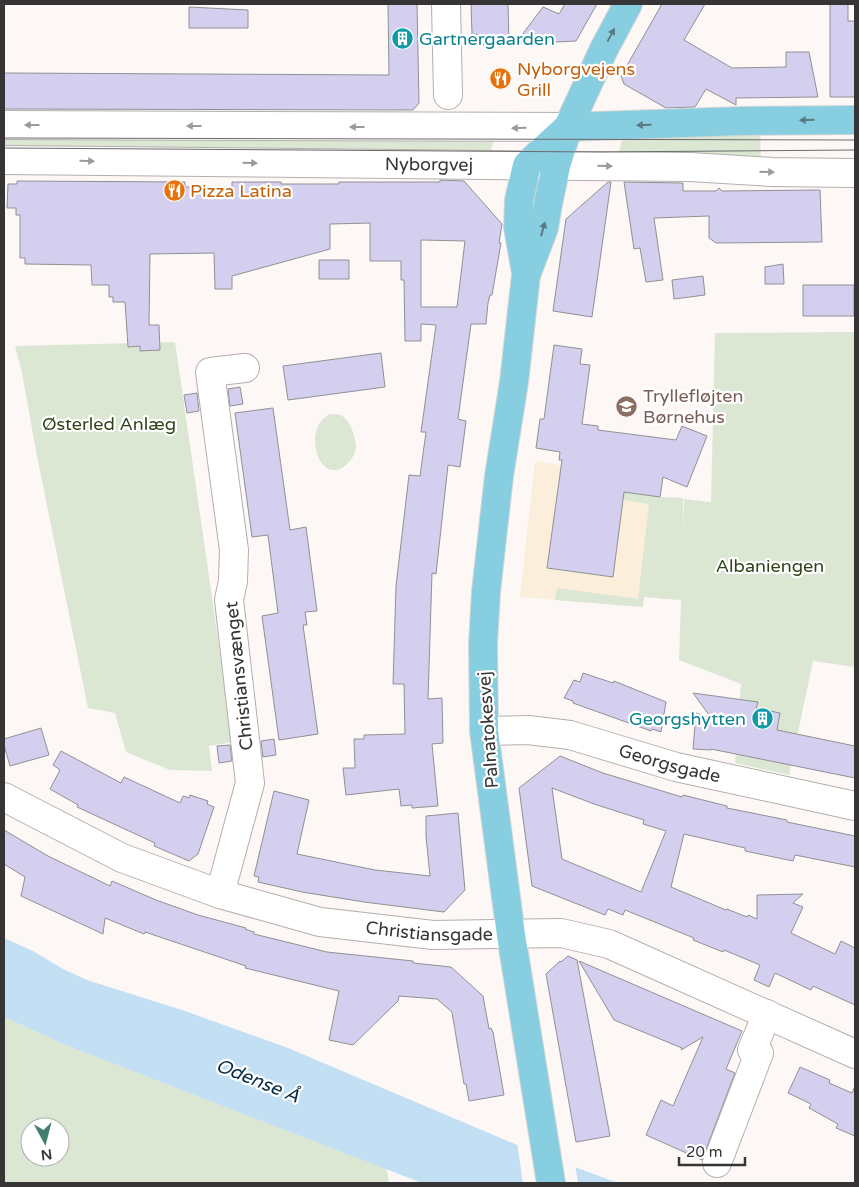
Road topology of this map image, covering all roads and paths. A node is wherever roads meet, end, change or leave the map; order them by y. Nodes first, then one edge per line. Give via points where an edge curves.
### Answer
1 (446, 4) edge
2 (628, 4) edge
3 (448, 95) dead end
4 (855, 120) edge
5 (4, 125) edge
6 (568, 127) junction
7 (4, 160) edge
8 (527, 165) junction
9 (556, 166) junction
10 (855, 173) edge
11 (526, 275) junction
12 (245, 368) dead end
13 (484, 731) junction
14 (4, 797) edge
15 (855, 806) edge
16 (220, 894) junction
17 (510, 935) junction
18 (767, 1014) junction
19 (855, 1054) edge
20 (717, 1163) dead end
21 (551, 1183) edge

1 - 3 street
6 -> 2 main road
4 -> 6 main road, Nyborgvej
6 -> 5 street, Nyborgvej
6 - 8 main road
6 - 9 main road, Palnatokesvej
7 -> 8 street, Nyborgvej
8 - 9 street, Nyborgvej
8 - 11 main road, Palnatokesvej via 519,200 518,227
9 -> 10 street, Nyborgvej
11 -> 9 main road, Palnatokesvej via 544,228
11 - 13 main road, Palnatokesvej via 489,551 483,644
12 - 16 street, Christiansvænget via 210,372 234,550 229,600 250,783
13 - 15 street, Georgsgade via 528,730 570,735 676,767
13 - 17 main road, Palnatokesvej
14 - 16 street, Christiansgade via 122,858
16 - 17 street, Christiansgade via 320,922 433,935
17 - 18 street, Christiansgade via 561,933 609,944
17 - 21 main road, Palnatokesvej
18 - 19 street, Christiansgade
18 - 20 street via 752,1050 759,1053

